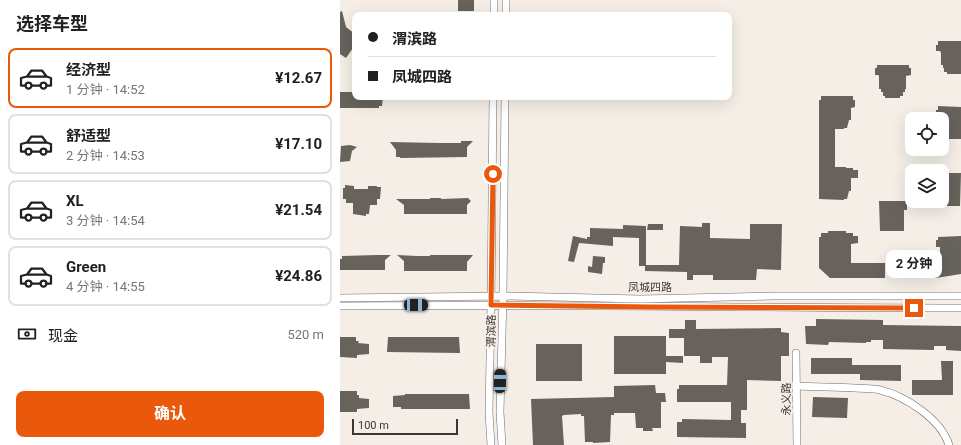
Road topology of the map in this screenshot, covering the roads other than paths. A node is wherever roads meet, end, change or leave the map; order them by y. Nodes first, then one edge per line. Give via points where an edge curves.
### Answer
1 (494, 0) edge
2 (506, 0) edge
3 (494, 12) edge
4 (506, 12) edge
5 (493, 100) edge
6 (505, 100) edge
7 (491, 296) junction
8 (503, 296) junction
9 (961, 296) edge
10 (340, 298) edge
11 (491, 305) junction
12 (502, 305) junction
13 (340, 306) edge
14 (961, 308) edge
15 (796, 353) dead end
16 (797, 386) junction
17 (491, 445) edge
18 (502, 445) edge
19 (797, 445) edge
20 (949, 445) edge

1 - 3 street
2 - 4 street
5 - 7 street, 渭滨路
6 - 8 street, 渭滨路
7 - 8 street, 凤城四路
7 - 10 street, 凤城四路
7 - 11 street, 渭滨路
8 - 9 street, 凤城四路 via 640,299
8 - 12 street, 渭滨路
11 - 12 street, 凤城四路
11 - 13 street, 凤城四路
11 - 17 street, 渭滨路
12 - 14 street, 凤城四路
12 - 18 street, 渭滨路
15 - 16 street, 永义路
16 - 19 street, 永义路
16 - 20 street via 879,390 901,398 939,425

